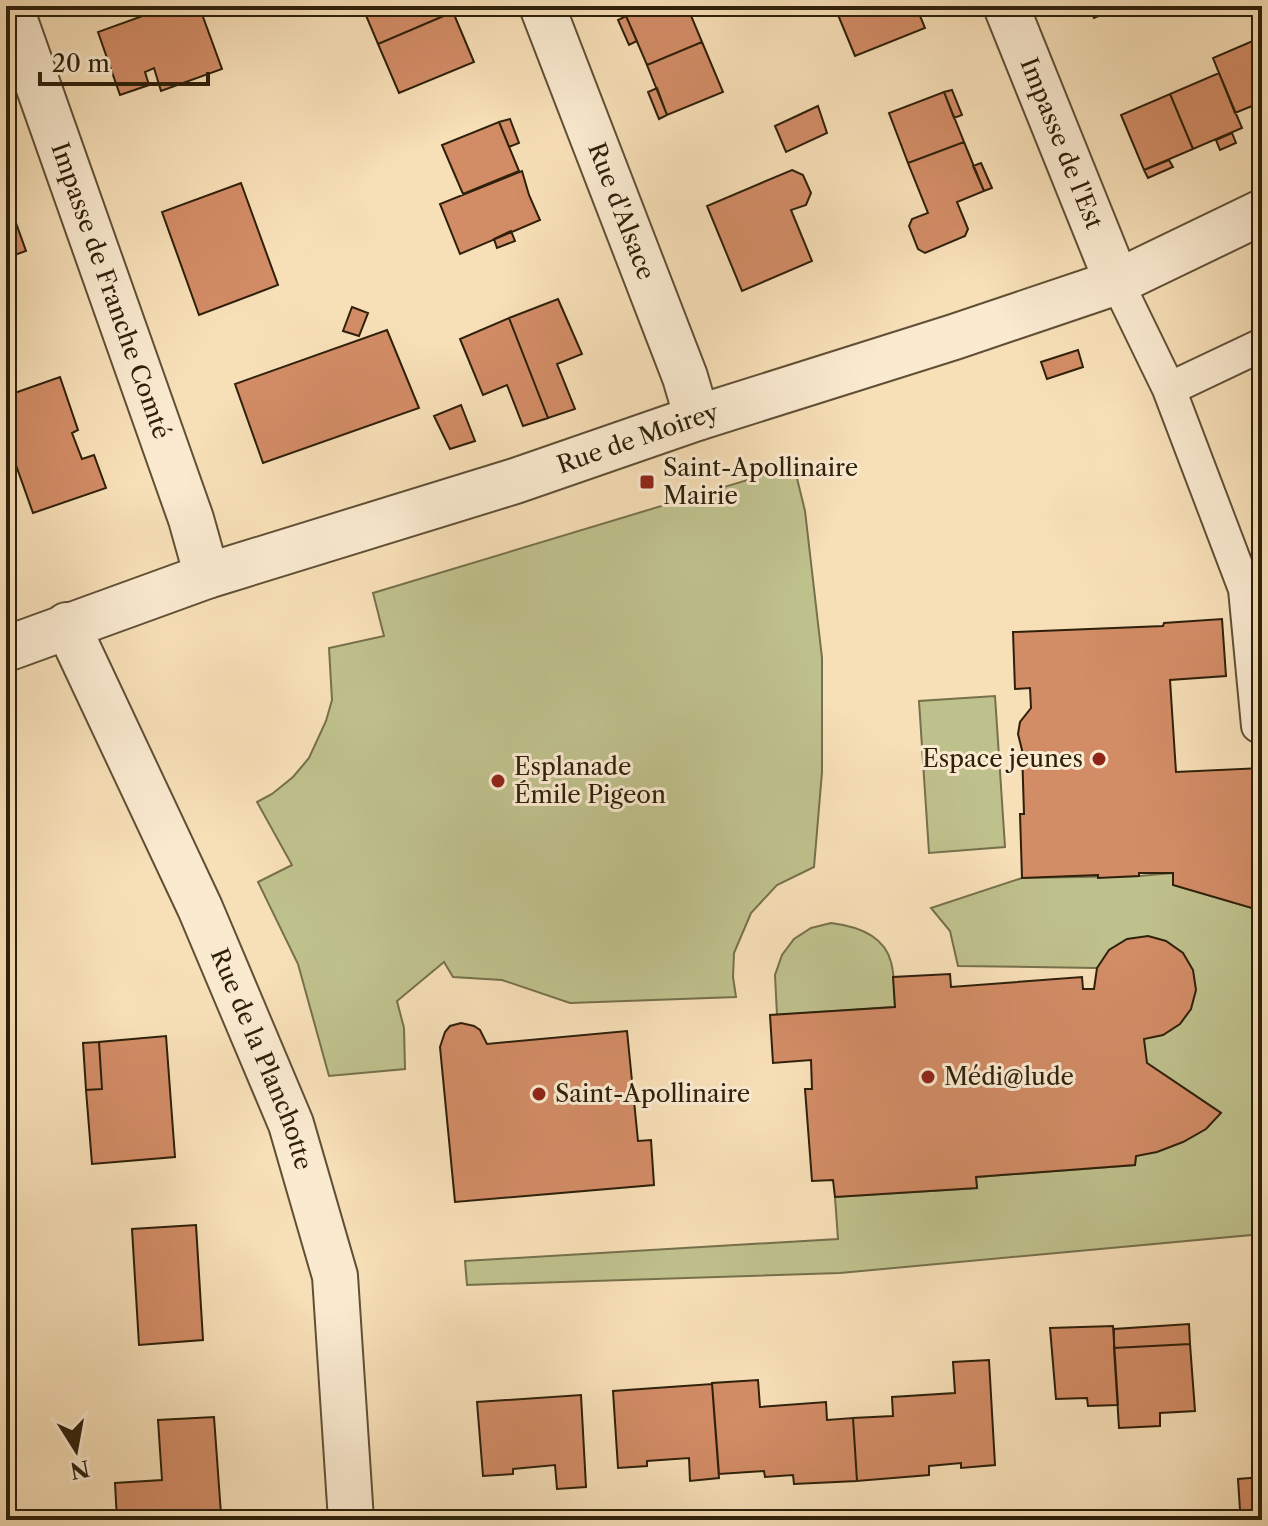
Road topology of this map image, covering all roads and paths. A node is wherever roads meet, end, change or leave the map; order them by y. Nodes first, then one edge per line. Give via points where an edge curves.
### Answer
1 (10, 6) edge
2 (542, 6) edge
3 (1006, 6) edge
4 (1262, 212) edge
5 (1117, 282) junction
6 (1262, 345) edge
7 (1169, 389) junction
8 (697, 418) junction
9 (207, 576) junction
10 (1253, 590) edge
11 (67, 625) junction
12 (6, 649) edge
13 (1258, 726) dead end
14 (351, 1520) edge

1 - 9 street, Impasse de Franche Comté
2 - 8 street, Rue d'Alsace
3 - 5 street, Impasse de l'Est
4 - 5 street, Rue de Moirey
5 - 7 lane
5 - 8 street, Rue de Moirey
6 - 7 lane
7 - 10 lane
8 - 9 street, Rue de Moirey via 515,481
9 - 11 street, Rue de Moirey
10 - 13 lane
11 - 12 street, Rue de Moirey
11 - 14 street, Rue de la Planchotte via 200,908 291,1124 335,1276

